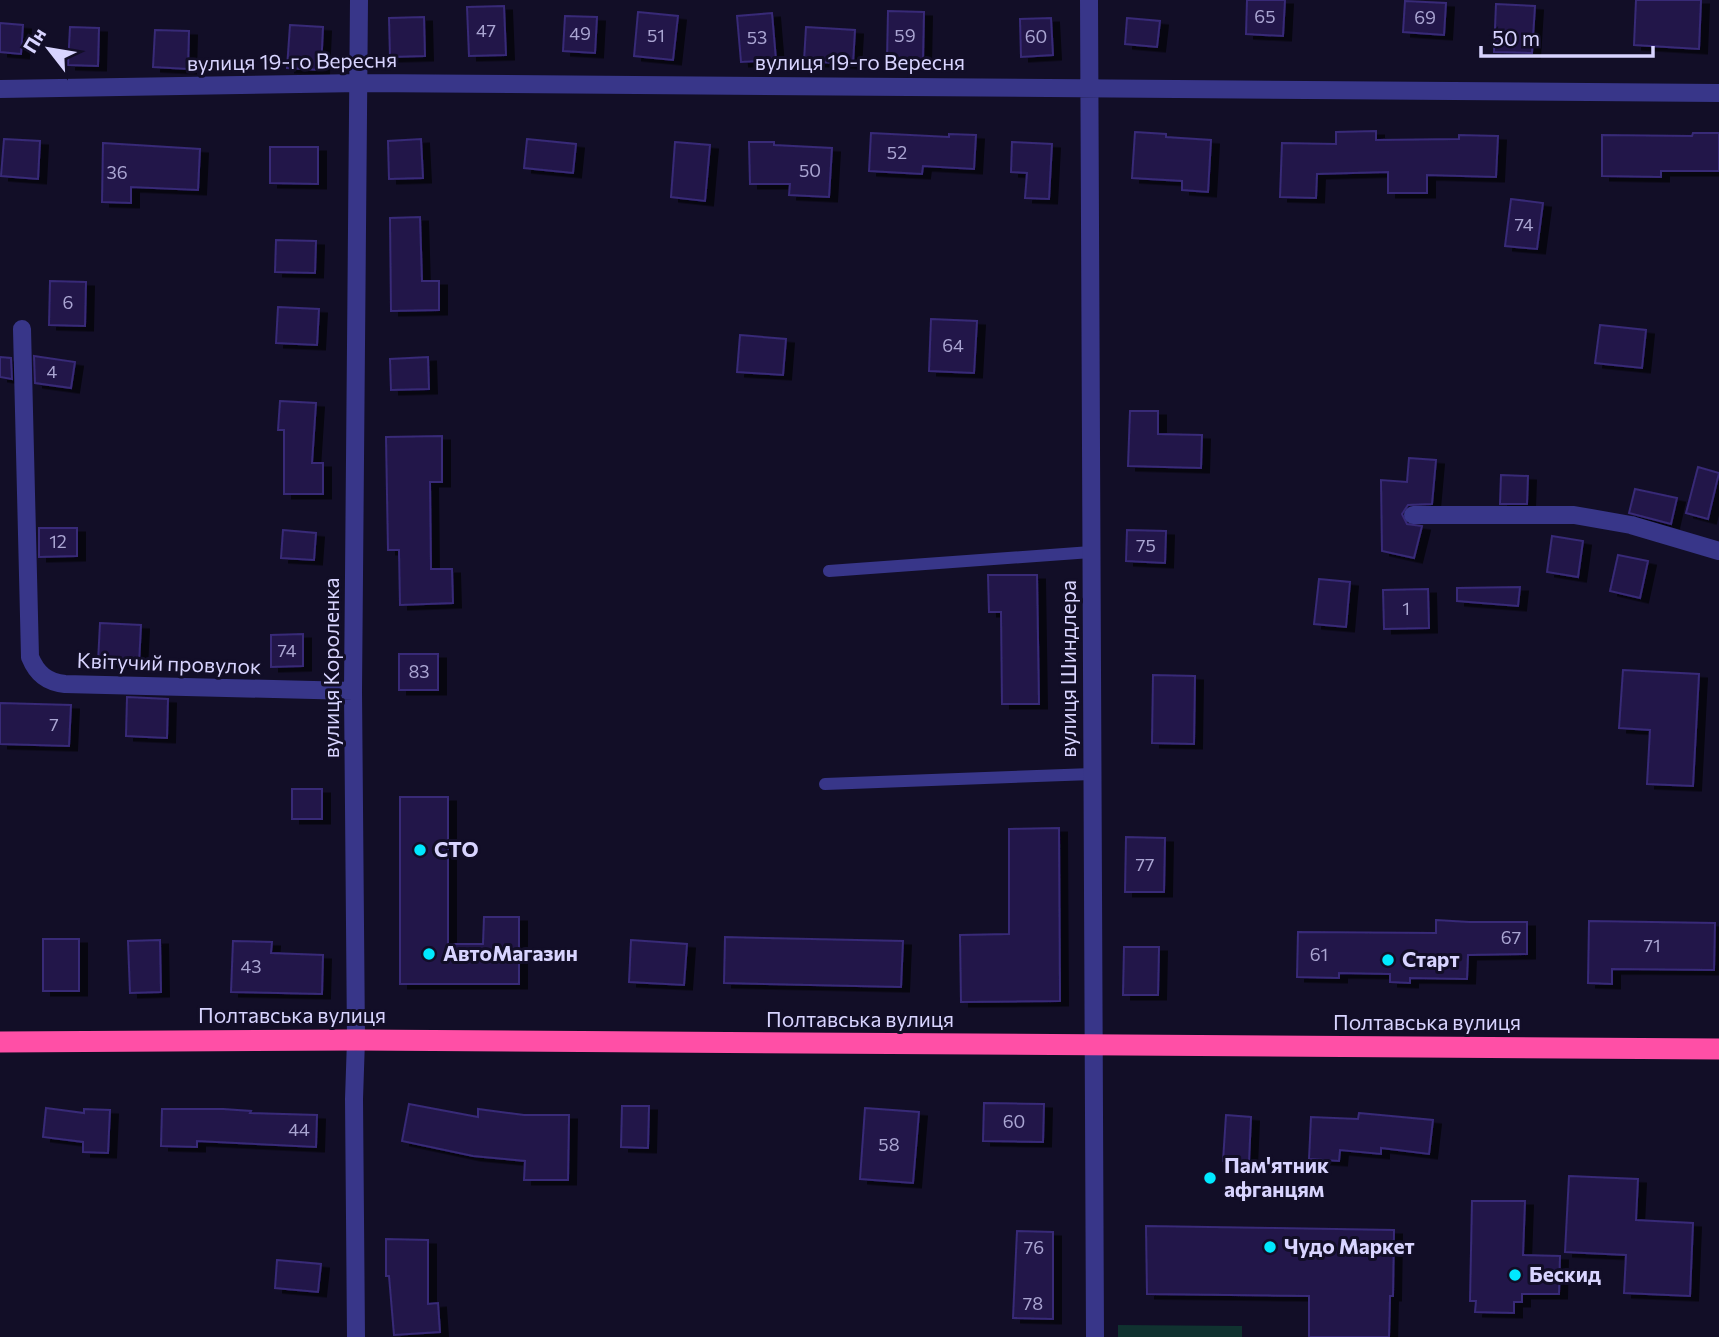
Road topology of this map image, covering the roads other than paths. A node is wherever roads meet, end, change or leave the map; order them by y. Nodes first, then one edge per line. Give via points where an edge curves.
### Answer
1 (359, 0) edge
2 (1089, 0) edge
3 (360, 83) junction
4 (1088, 87) junction
5 (0, 89) edge
6 (1719, 93) edge
7 (22, 329) dead end
8 (1413, 515) dead end
9 (1091, 551) junction
10 (1719, 551) edge
11 (829, 571) dead end
12 (353, 691) junction
13 (1092, 774) junction
14 (825, 784) dead end
15 (356, 1040) junction
16 (0, 1042) edge
17 (1093, 1046) junction
18 (1719, 1049) edge
19 (356, 1337) edge
20 (1095, 1337) edge

1 - 3 street, вулиця Короленка
2 - 4 street, вулиця Шиндлера
3 - 4 street, вулиця 19-го Вересня
3 - 5 street, вулиця 19-го Вересня
3 - 12 street, вулиця Короленка
4 - 6 street, вулиця 19-го Вересня
4 - 9 street, вулиця Шиндлера
7 - 12 street, Квітучий провулок via 30,657 36,671 65,684
8 - 10 street via 1574,515 1631,525
9 - 11 lane
9 - 13 street, вулиця Шиндлера
12 - 15 street, вулиця Короленка
13 - 14 lane
13 - 17 street, вулиця Шиндлера
15 - 16 highway, Полтавська вулиця
15 - 17 highway, Полтавська вулиця
15 - 19 street, вулиця Короленка
17 - 18 highway, Полтавська вулиця
17 - 20 street, вулиця Шиндлера

